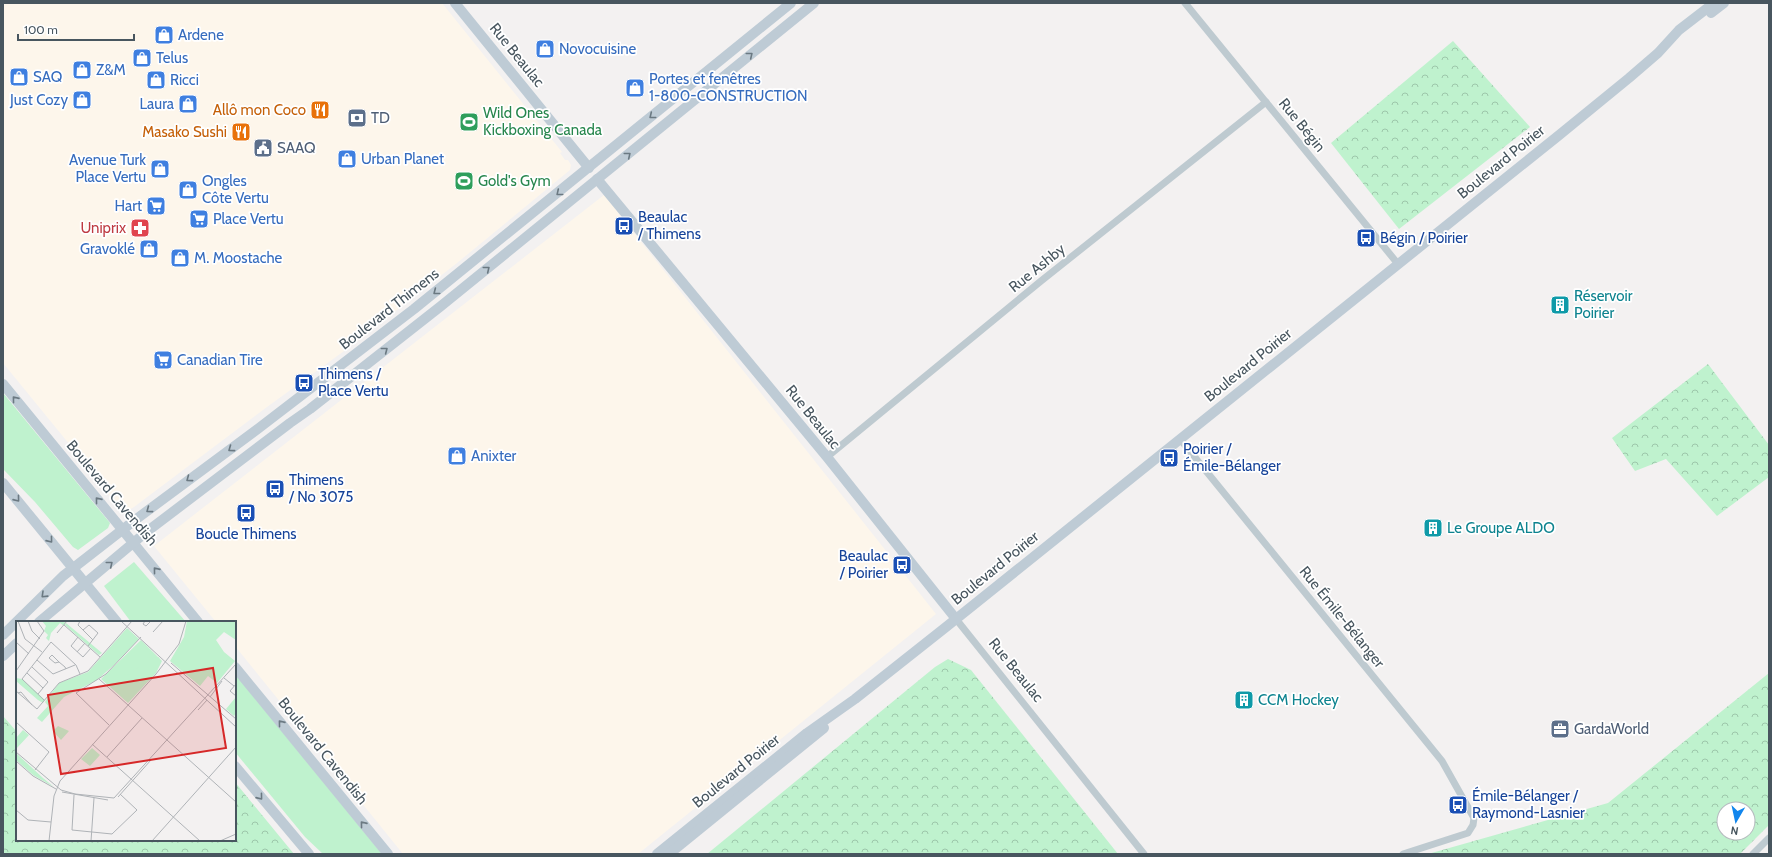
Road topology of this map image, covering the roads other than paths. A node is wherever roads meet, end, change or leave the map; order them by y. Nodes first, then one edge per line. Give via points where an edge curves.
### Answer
1 (455, 3) edge
2 (791, 3) edge
3 (814, 3) edge
4 (1186, 3) edge
5 (1714, 3) edge
6 (1724, 3) edge
7 (1658, 53) junction
8 (1266, 102) junction
9 (589, 168) junction
10 (597, 179) junction
11 (1398, 264) junction
12 (3, 384) edge
13 (1180, 439) junction
14 (827, 457) junction
15 (3, 483) edge
16 (122, 530) junction
17 (134, 543) junction
18 (73, 569) junction
19 (85, 583) junction
20 (956, 619) junction
21 (17, 621) edge
22 (40, 621) edge
23 (115, 621) edge
24 (197, 621) edge
25 (16, 622) edge
26 (3, 635) edge
27 (16, 644) edge
28 (3, 656) edge
29 (236, 668) edge
30 (855, 699) junction
31 (236, 767) edge
32 (1769, 838) edge
33 (309, 854) edge
34 (388, 854) edge
35 (657, 854) edge
36 (669, 854) edge
37 (1144, 854) edge
38 (1403, 854) edge
39 (1753, 854) edge

1 - 9 street, Rue Beaulac
2 -> 9 street, Boulevard Thimens
10 -> 3 street, Boulevard Thimens
4 - 8 street, Rue Bégin
5 - 7 street, Boulevard Poirier via 1679,30
6 - 7 street, Boulevard Poirier
7 - 11 street, Boulevard Poirier
8 - 11 street, Rue Bégin
8 - 14 street, Rue Ashby via 1041,281
9 - 10 street, Rue Beaulac
9 -> 16 street, Boulevard Thimens via 408,314
10 - 14 street, Rue Beaulac
17 -> 10 street, Boulevard Thimens via 176,508 310,409
11 - 13 street, Boulevard Poirier
16 -> 12 street, Boulevard Cavendish
13 - 20 street, Boulevard Poirier
13 - 38 street, Rue Émile-Bélanger via 1442,761 1474,818 1468,833
14 - 20 street, Rue Beaulac
15 -> 18 street
16 - 17 street, Boulevard Cavendish
16 - 18 street, Boulevard Thimens
19 -> 17 street, Boulevard Thimens
24 -> 17 street, Boulevard Cavendish
18 - 19 street
18 -> 21 street, Boulevard Thimens
19 - 22 street, Boulevard Thimens
19 - 23 street
20 - 30 street, Boulevard Poirier
20 - 37 street, Rue Beaulac
25 -> 26 street, Boulevard Thimens
27 - 28 street
34 -> 29 street, Boulevard Cavendish
30 - 35 street, Boulevard Poirier via 801,738
30 - 36 street, Boulevard Poirier via 813,738
31 -> 33 street
32 - 39 street

